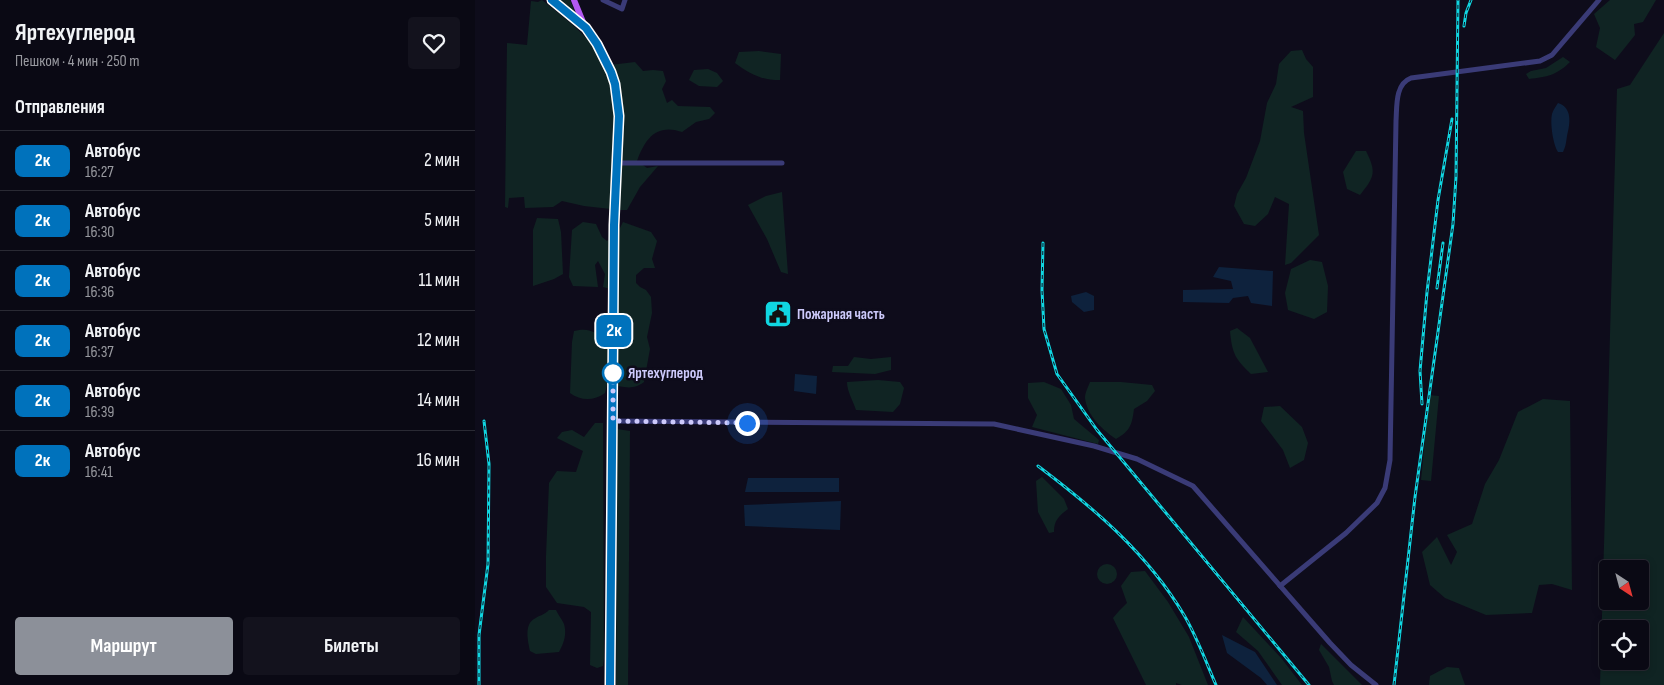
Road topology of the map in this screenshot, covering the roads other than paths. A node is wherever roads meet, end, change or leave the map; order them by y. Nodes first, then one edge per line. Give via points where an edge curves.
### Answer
1 (552, 0) edge
2 (574, 0) edge
3 (603, 0) edge
4 (625, 0) edge
5 (1599, 0) edge
6 (586, 28) junction
7 (617, 163) junction
8 (782, 163) dead end
9 (613, 421) junction
10 (1280, 586) junction
11 (610, 685) edge
12 (1376, 685) edge

1 - 6 main road
2 - 6 main road
3 - 4 street via 622,9
5 - 10 street via 1553,54 1540,61 1411,78 1401,85 1395,121 1390,460 1387,480 1382,496 1359,521
6 - 7 main road via 605,57 615,84 619,116
7 - 8 street
7 - 9 main road
9 - 10 street via 994,424 1094,446 1137,459 1193,486
9 - 11 main road
10 - 12 street via 1340,654

